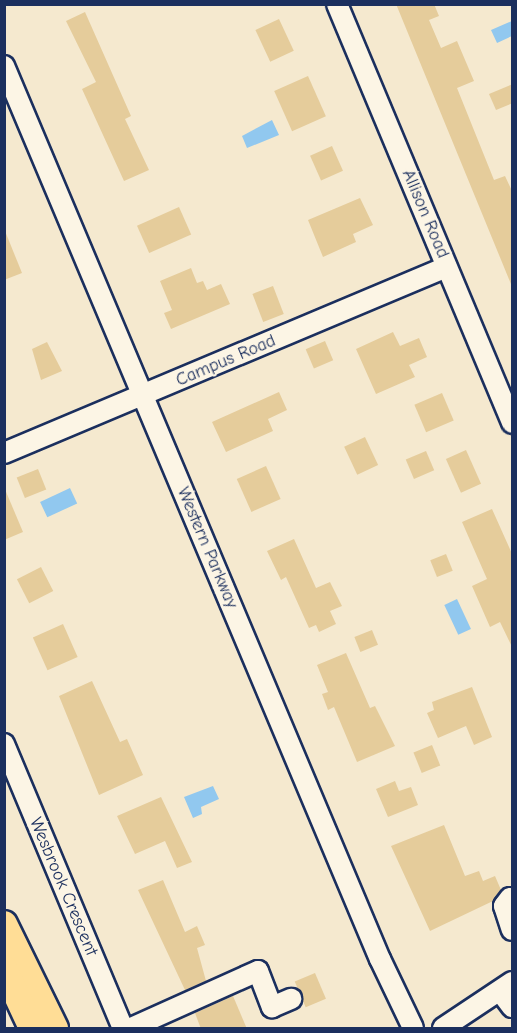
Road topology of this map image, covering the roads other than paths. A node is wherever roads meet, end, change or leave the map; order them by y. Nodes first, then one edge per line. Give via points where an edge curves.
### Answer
1 (337, 4) edge
2 (4, 66) edge
3 (447, 267) junction
4 (143, 396) junction
5 (513, 423) edge
6 (4, 453) edge
7 (4, 744) edge
8 (510, 898) dead end
9 (513, 930) edge
10 (7, 936) edge
11 (4, 968) edge
12 (508, 993) edge
13 (291, 999) dead end
14 (32, 1029) edge
15 (55, 1029) edge
16 (123, 1029) edge
17 (131, 1029) edge
18 (413, 1029) edge
19 (443, 1029) edge

1 - 3 street, Allison Road
2 - 4 street, Western Parkway
3 - 4 street, Campus Road
3 - 5 street, Allison Road
4 - 6 street, Campus Road
4 - 18 street, Western Parkway
7 - 16 street, Wesbrook Crescent
8 - 9 street via 504,906
10 - 15 main road
11 - 14 main road
12 - 19 street
13 - 17 street via 272,1007 258,971

